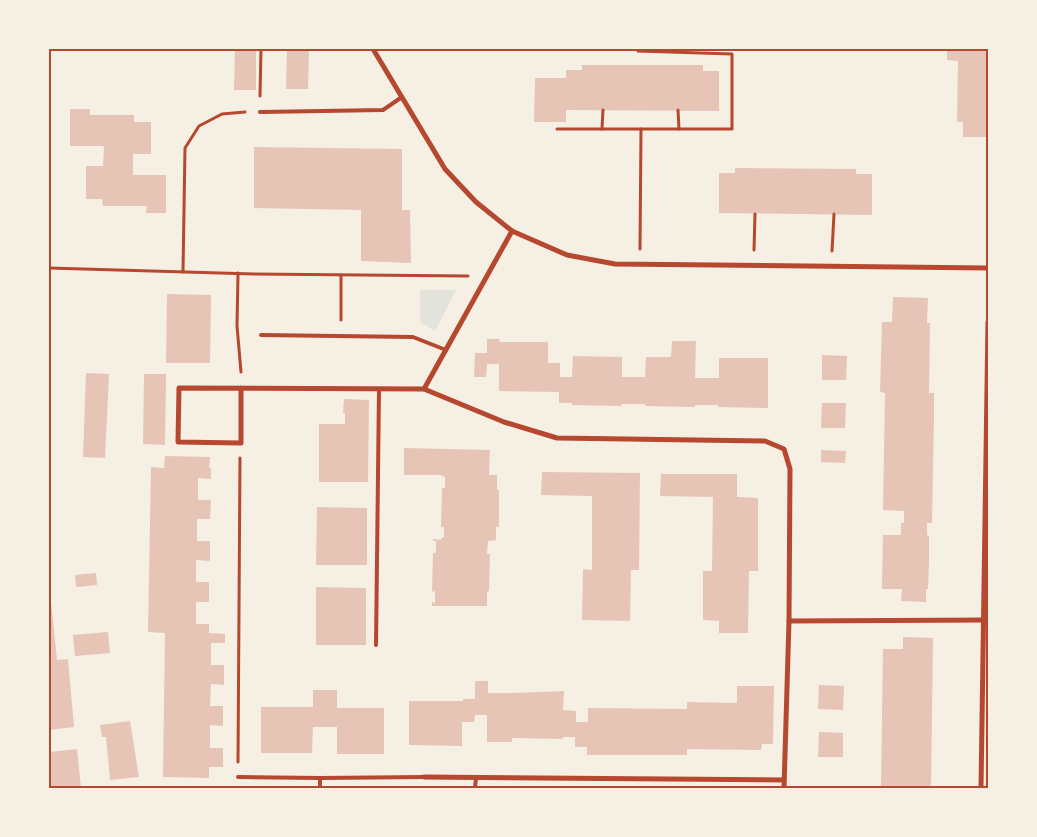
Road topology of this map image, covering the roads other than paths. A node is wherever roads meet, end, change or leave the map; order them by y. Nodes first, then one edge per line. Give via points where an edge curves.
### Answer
1 (373, 49) edge
2 (402, 97) junction
3 (260, 112) road end
4 (512, 231) junction
5 (988, 268) edge
6 (988, 322) edge
7 (260, 335) dead end
8 (446, 350) junction
9 (241, 388) junction
10 (424, 388) junction
11 (380, 389) junction
12 (789, 620) junction
13 (986, 620) edge
14 (376, 645) dead end
15 (238, 777) road end
16 (424, 777) joint
17 (320, 778) junction
18 (476, 778) junction
19 (784, 780) junction
20 (320, 788) edge
21 (474, 788) edge
22 (784, 788) edge
23 (982, 788) edge

1 - 2 street
2 - 3 lane via 383,110
2 - 4 street via 446,169 476,202
4 - 5 street via 567,256 615,264
4 - 8 street
6 - 13 street
7 - 8 lane via 413,336
8 - 10 street
9 - 9 street via 179,388 178,442 240,443
9 - 11 street
10 - 11 street
10 - 12 street via 504,422 557,438 765,441 784,449 790,469
11 - 14 lane
12 - 13 street
12 - 19 street
13 - 23 street
15 - 17 lane
16 - 17 lane
16 - 18 street
17 - 20 lane
18 - 19 street
18 - 21 lane
19 - 22 street

